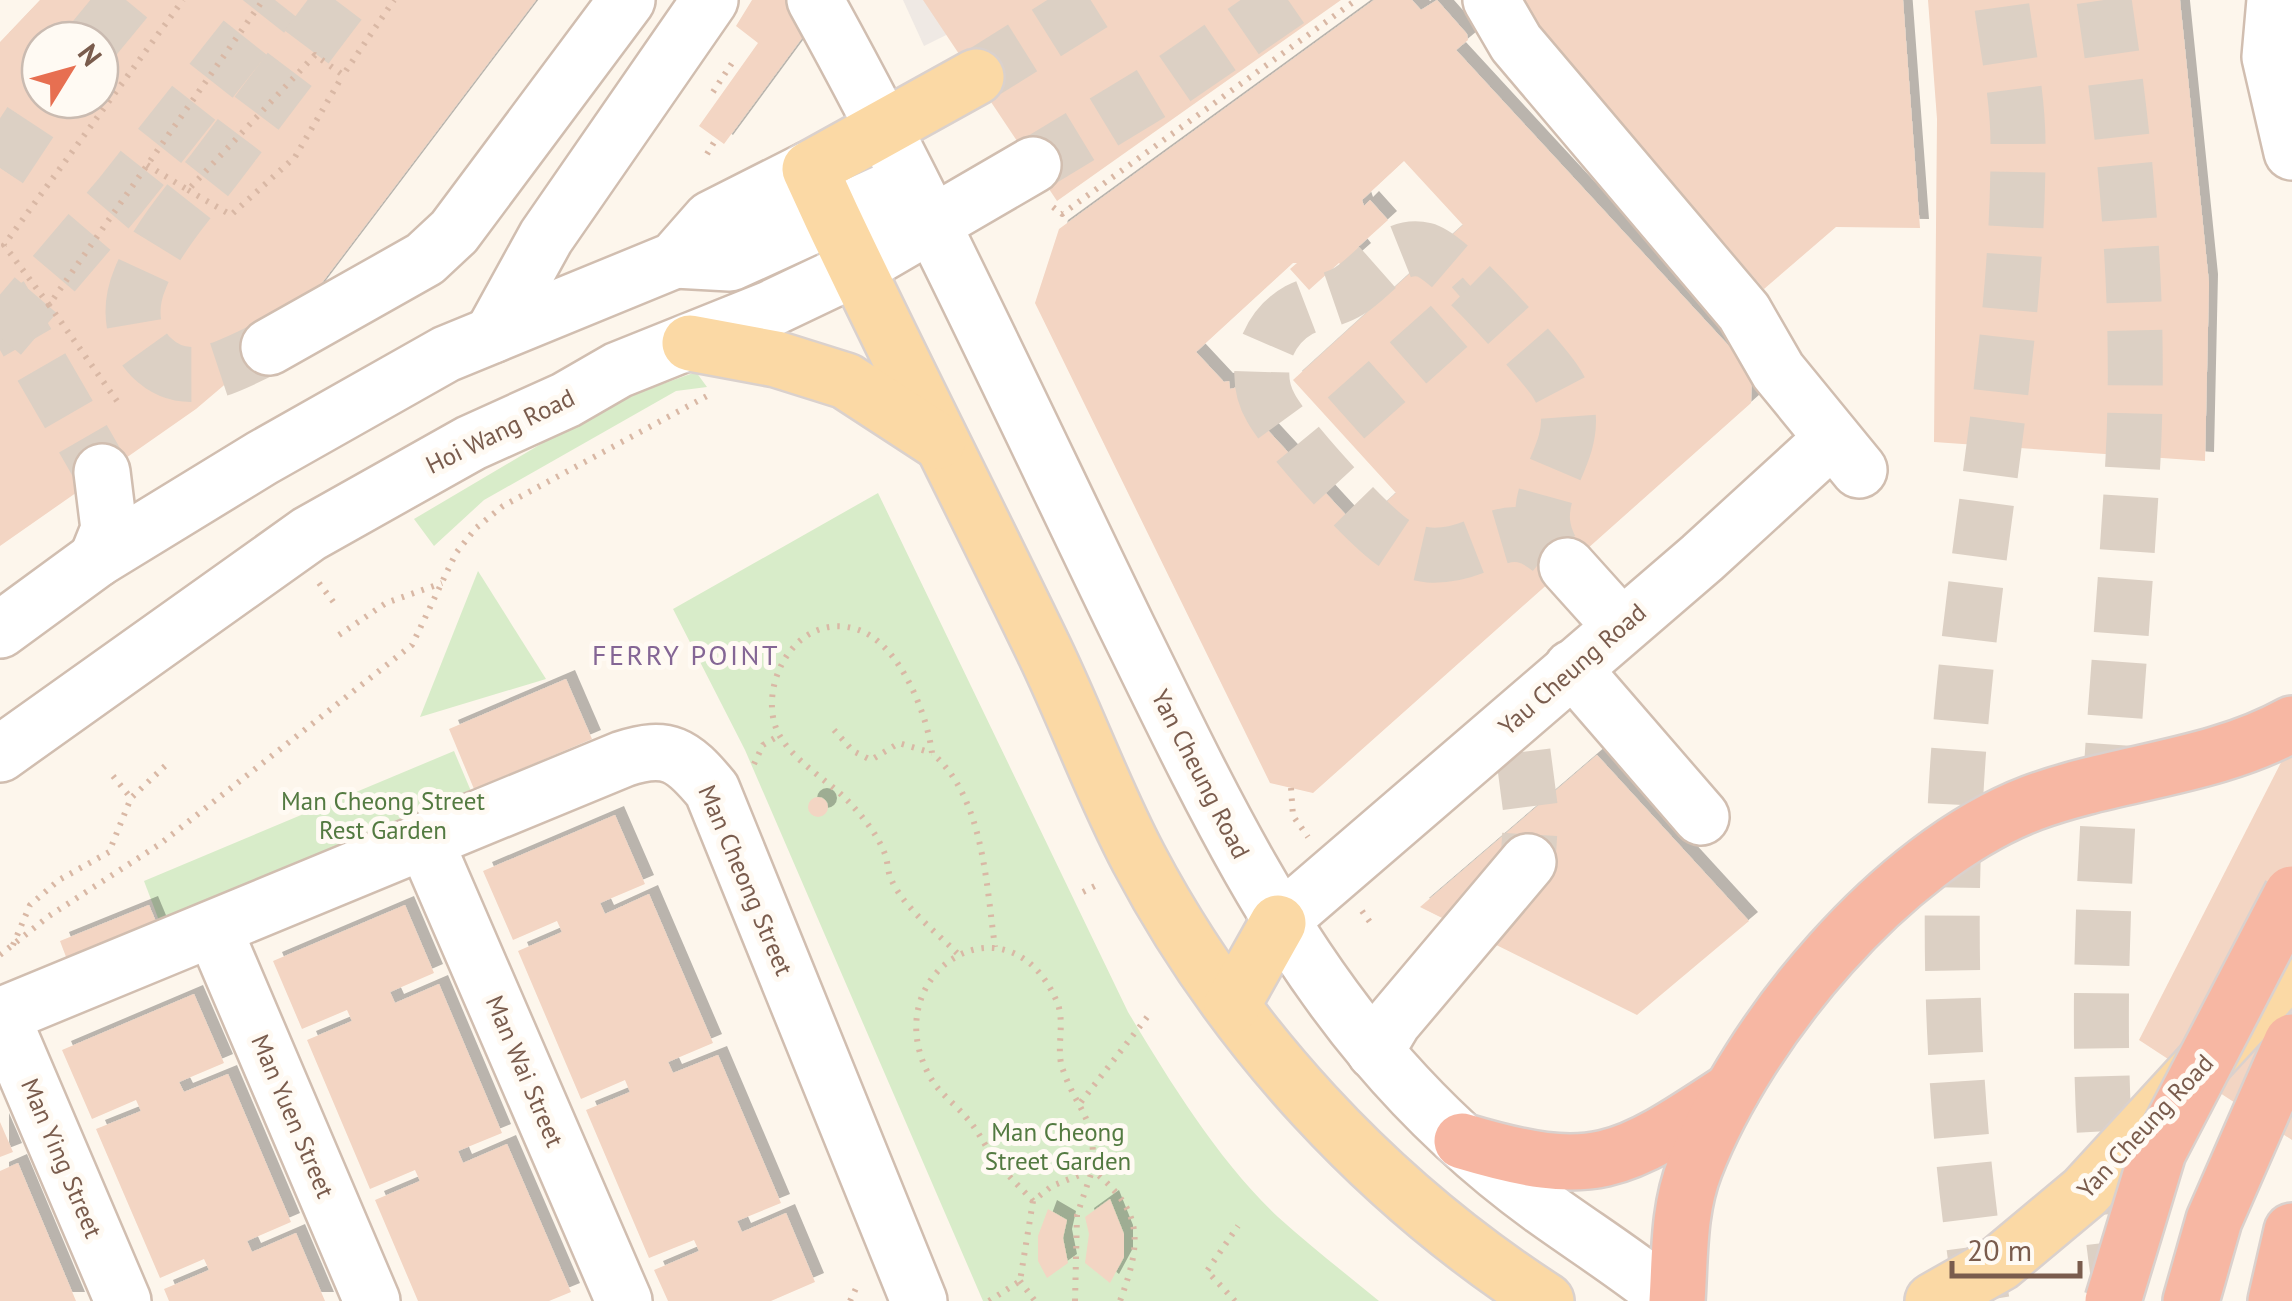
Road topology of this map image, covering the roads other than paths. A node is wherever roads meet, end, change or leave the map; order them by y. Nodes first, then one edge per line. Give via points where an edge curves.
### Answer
1 (627, 0) edge
2 (710, 0) edge
3 (815, 0) edge
4 (1491, 0) edge
5 (2275, 0) edge
6 (976, 77) tunnel mouth
7 (884, 129) junction
8 (2292, 152) edge
9 (1041, 185) tunnel mouth
10 (821, 193) junction
11 (920, 203) junction
12 (856, 268) junction
13 (492, 336) junction
14 (690, 343) junction
15 (269, 347) tunnel mouth
16 (938, 441) junction
17 (102, 472) tunnel mouth
18 (96, 559) junction
19 (1566, 566) tunnel mouth
20 (1621, 626) junction
21 (0, 630) edge
22 (1572, 668) junction
23 (2292, 724) edge
24 (0, 754) edge
25 (1701, 817) dead end
26 (425, 840) junction
27 (1528, 862) tunnel mouth
28 (2292, 894) edge
29 (1278, 923) junction
30 (214, 930) junction
31 (2292, 967) edge
32 (1232, 1005) junction
33 (1, 1015) edge
34 (2292, 1042) edge
35 (1376, 1052) junction
36 (1736, 1087) junction
37 (1462, 1141) junction
38 (2292, 1231) edge
39 (895, 1287) edge
40 (2292, 1292) edge
41 (123, 1301) edge
42 (372, 1301) edge
43 (624, 1301) edge
44 (1546, 1301) edge
45 (1675, 1301) edge
46 (1934, 1301) edge
47 (2113, 1301) edge
48 (2191, 1301) edge
49 (2276, 1301) edge
50 (2284, 1301) edge

1 - 15 street via 454,232 425,258
2 - 13 street via 540,246
3 - 7 street, Yan Cheung Road
4 - 20 street, Yau Cheung Road via 1516,42 1744,312 1778,371 1845,455
5 - 8 street via 2270,58
6 - 7 main road
7 - 10 main road
7 - 11 street, Yan Cheung Road
9 - 11 street, Hoi Wang Road
10 - 11 street
10 - 12 main road
10 - 13 street via 711,219 675,260
11 - 12 street, Hoi Wang Road
11 - 29 street, Yan Cheung Road
12 - 14 street, Hoi Wang Road
12 - 16 main road
13 - 18 street via 346,410
14 - 16 main road via 846,381
14 - 24 street, Hoi Wang Road via 470,442 308,534
16 - 32 main road via 1043,648 1141,864
17 - 18 street via 109,529
18 - 21 street
19 - 20 street
20 - 22 street, Yau Cheung Road
22 - 25 street
22 - 29 street, Yau Cheung Road via 1520,734
23 - 36 highway via 2032,803 1970,833 1866,913 1822,962
26 - 30 street, Man Cheong Street
26 - 39 street, Man Cheong Street via 646,751 685,759 712,790
26 - 43 street, Man Wai Street
27 - 35 street via 1393,1022
28 - 47 highway, bridge via 2158,1152
29 - 32 main road
29 - 35 street, Yan Cheung Road
30 - 33 street, Man Cheong Street
30 - 42 street, Man Yuen Street
31 - 46 main road, Yan Cheung Road via 2084,1192 2000,1263
32 - 44 main road via 1387,1181
33 - 41 street, Man Ying Street
34 - 48 highway via 2233,1172
35 - 37 street, Yan Cheung Road
36 - 37 highway via 1647,1146 1588,1162 1553,1164
36 - 45 highway via 1694,1168 1680,1222
37 - 45 street, Yan Cheung Road
38 - 49 highway
40 - 50 highway

